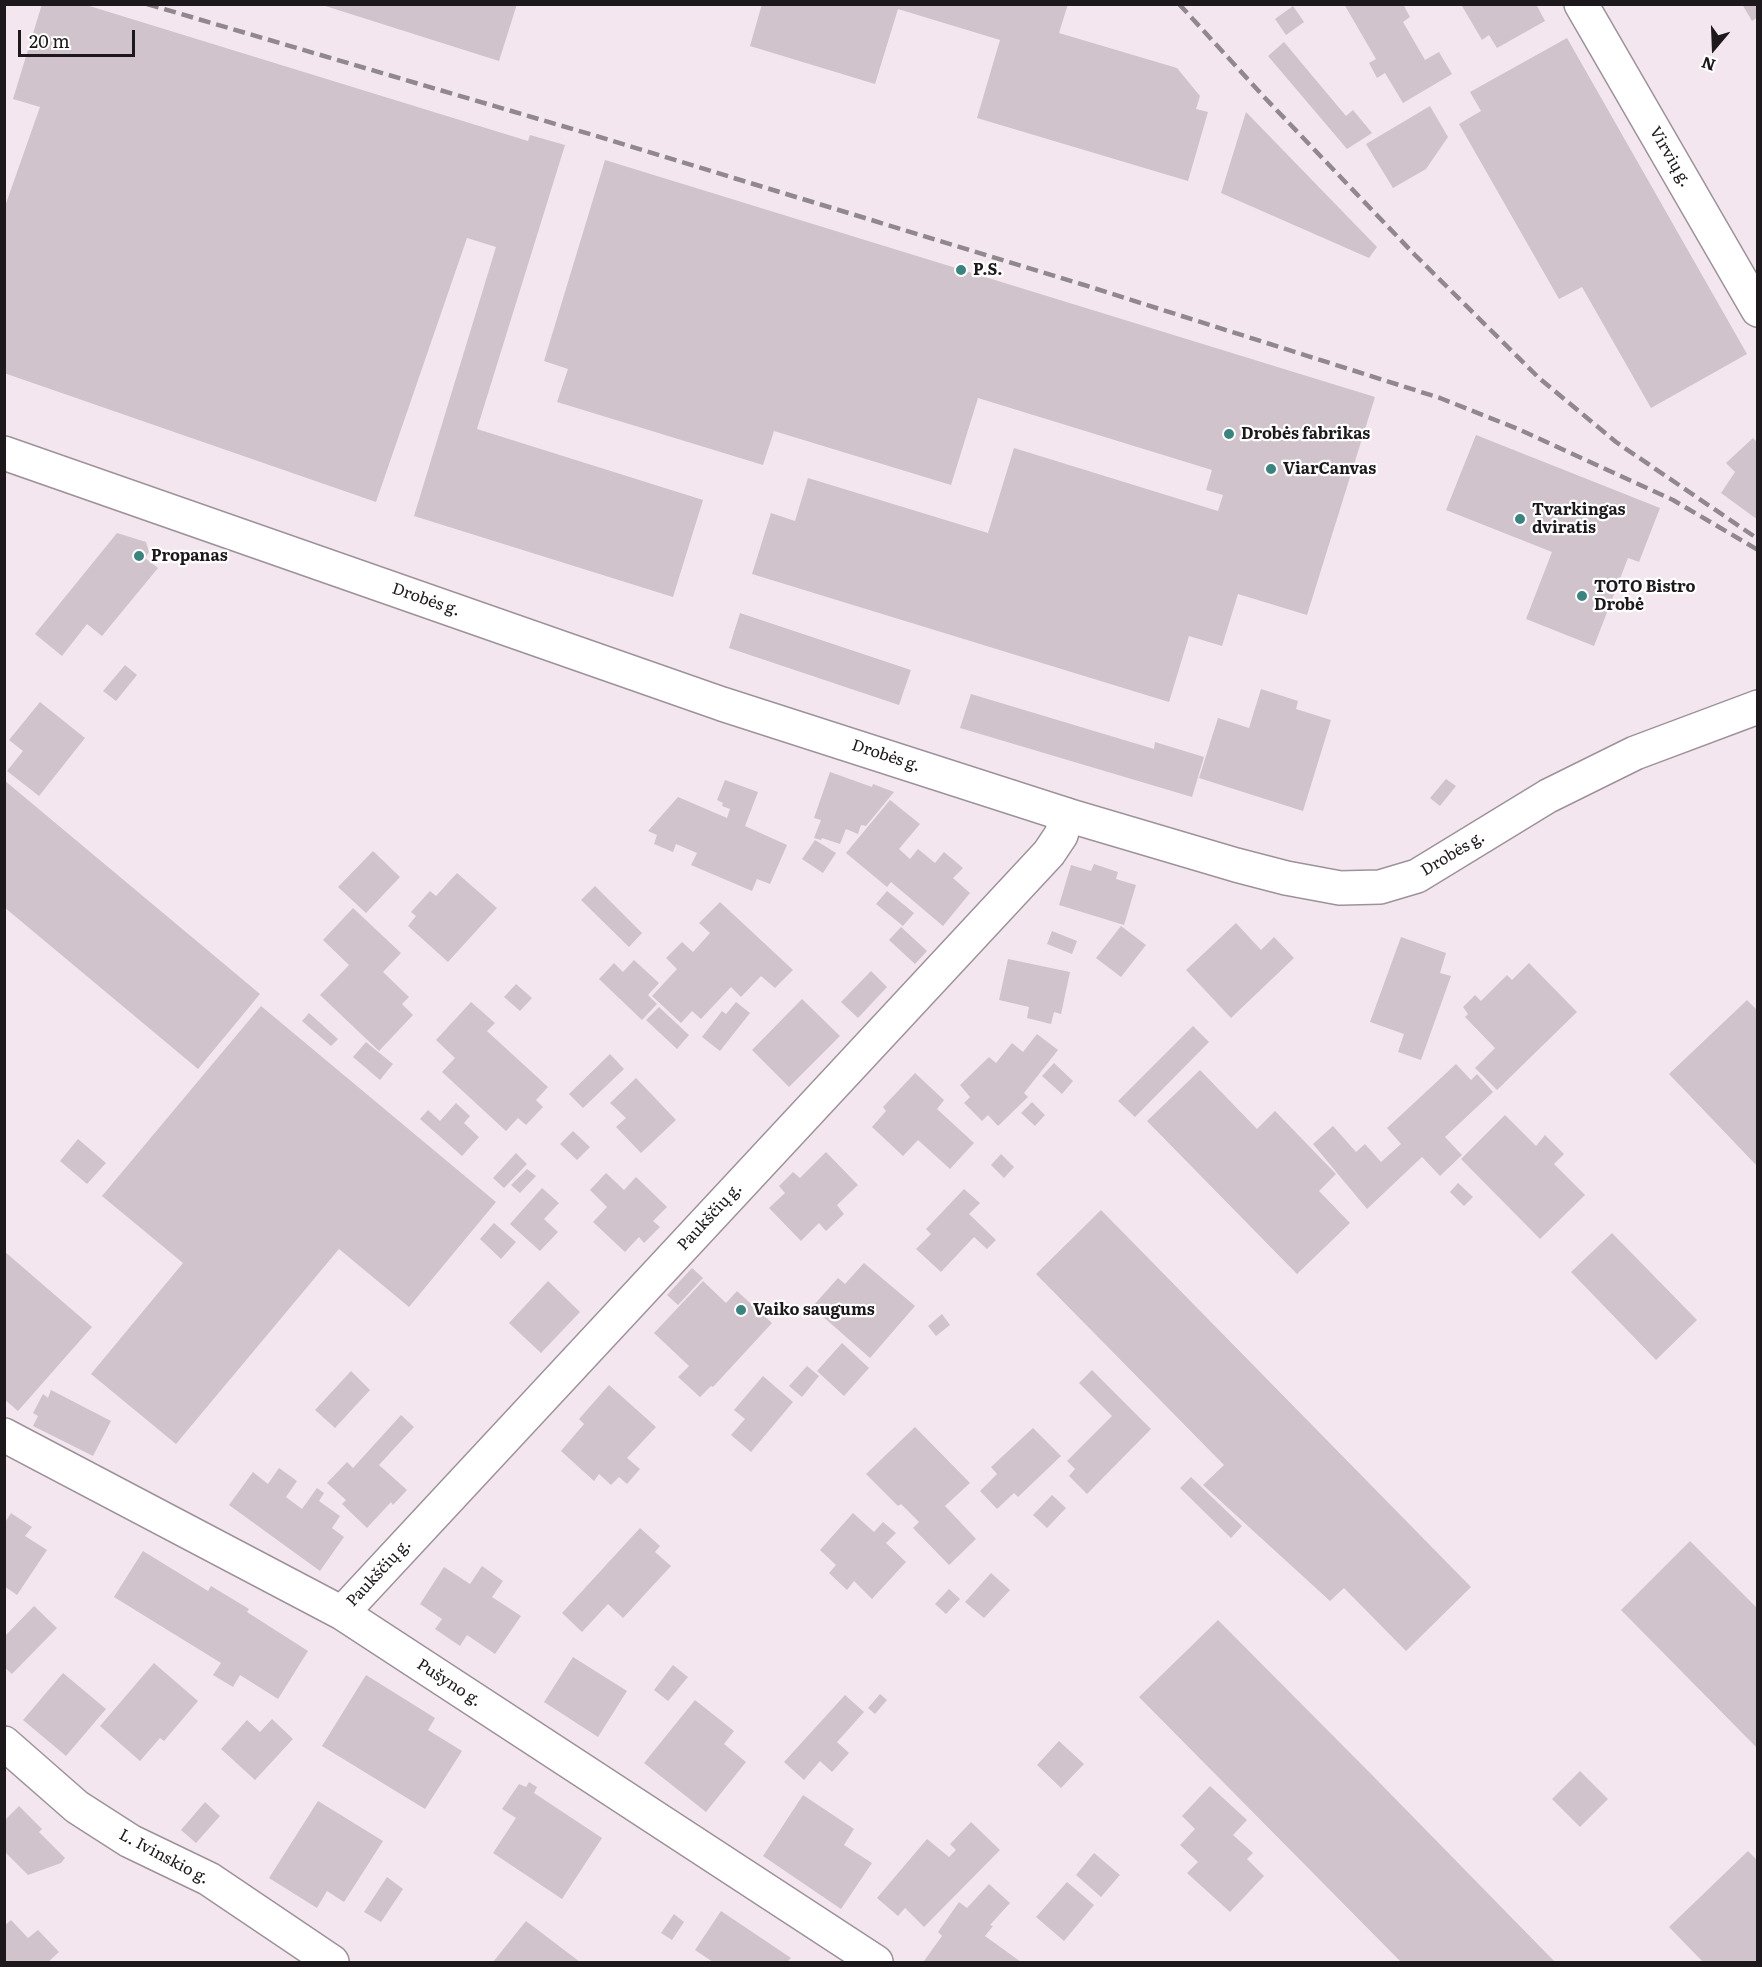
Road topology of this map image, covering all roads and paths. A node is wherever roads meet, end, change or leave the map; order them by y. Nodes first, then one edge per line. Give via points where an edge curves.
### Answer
1 (1581, 4) edge
2 (1754, 297) edge
3 (4, 453) edge
4 (1758, 707) edge
5 (1067, 815) junction
6 (4, 1436) edge
7 (342, 1613) junction
8 (4, 1743) edge
9 (332, 1962) edge
10 (876, 1962) edge

1 - 2 street, Virvių g.
3 - 5 street, Drobės g. via 722,704
4 - 5 street, Drobės g. via 1635,753 1548,796 1417,876 1380,887 1340,888 1286,878
5 - 7 street, Paukščių g. via 1050,854
6 - 7 street, Pušyno g.
7 - 10 street, Pušyno g.
8 - 9 street, L. Ivinskio g. via 77,1807 130,1840 209,1880

